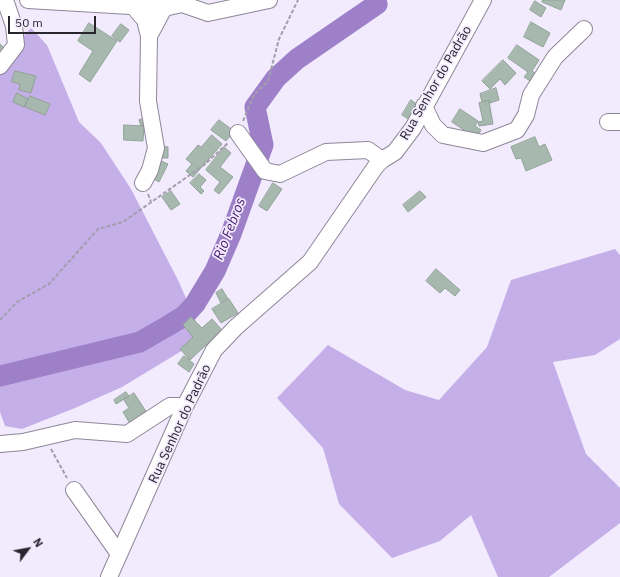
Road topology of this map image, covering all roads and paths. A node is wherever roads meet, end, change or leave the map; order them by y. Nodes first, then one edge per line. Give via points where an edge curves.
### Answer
1 (5, 0) edge
2 (28, 0) edge
3 (269, 0) edge
4 (298, 0) edge
5 (483, 0) edge
6 (184, 2) edge
7 (133, 6) junction
8 (164, 8) junction
9 (584, 29) dead end
10 (149, 36) junction
11 (0, 65) edge
12 (424, 106) junction
13 (238, 133) junction
14 (382, 160) junction
15 (143, 183) dead end
16 (0, 320) edge
17 (185, 406) junction
18 (45, 437) junction
19 (0, 444) edge
20 (74, 490) joint
21 (119, 554) junction
22 (110, 577) edge

1 - 11 street via 14,26 16,45
2 - 7 street
3 - 6 street via 208,13
4 - 13 path via 279,39 268,81 254,95
5 - 12 street, Rua Senhor do Padrão
6 - 8 street
7 - 8 street
7 - 10 street via 145,20
8 - 10 street
9 - 12 street via 555,57 531,96 526,115 517,130 483,143 443,135 433,125
10 - 15 street via 148,101 156,148 150,170
12 - 14 street, Rua Senhor do Padrão via 413,128 395,152
13 - 14 street via 265,171 280,174 326,152 368,150
13 - 16 path via 204,165 123,222 98,229 49,284 18,302
14 - 17 street, Rua Senhor do Padrão via 310,262 236,327 214,350
17 - 18 street via 170,406 127,434 75,430
17 - 21 street, Rua Senhor do Padrão
18 - 19 street
18 - 20 path
20 - 21 street
21 - 22 street, Rua Senhor do Padrão

